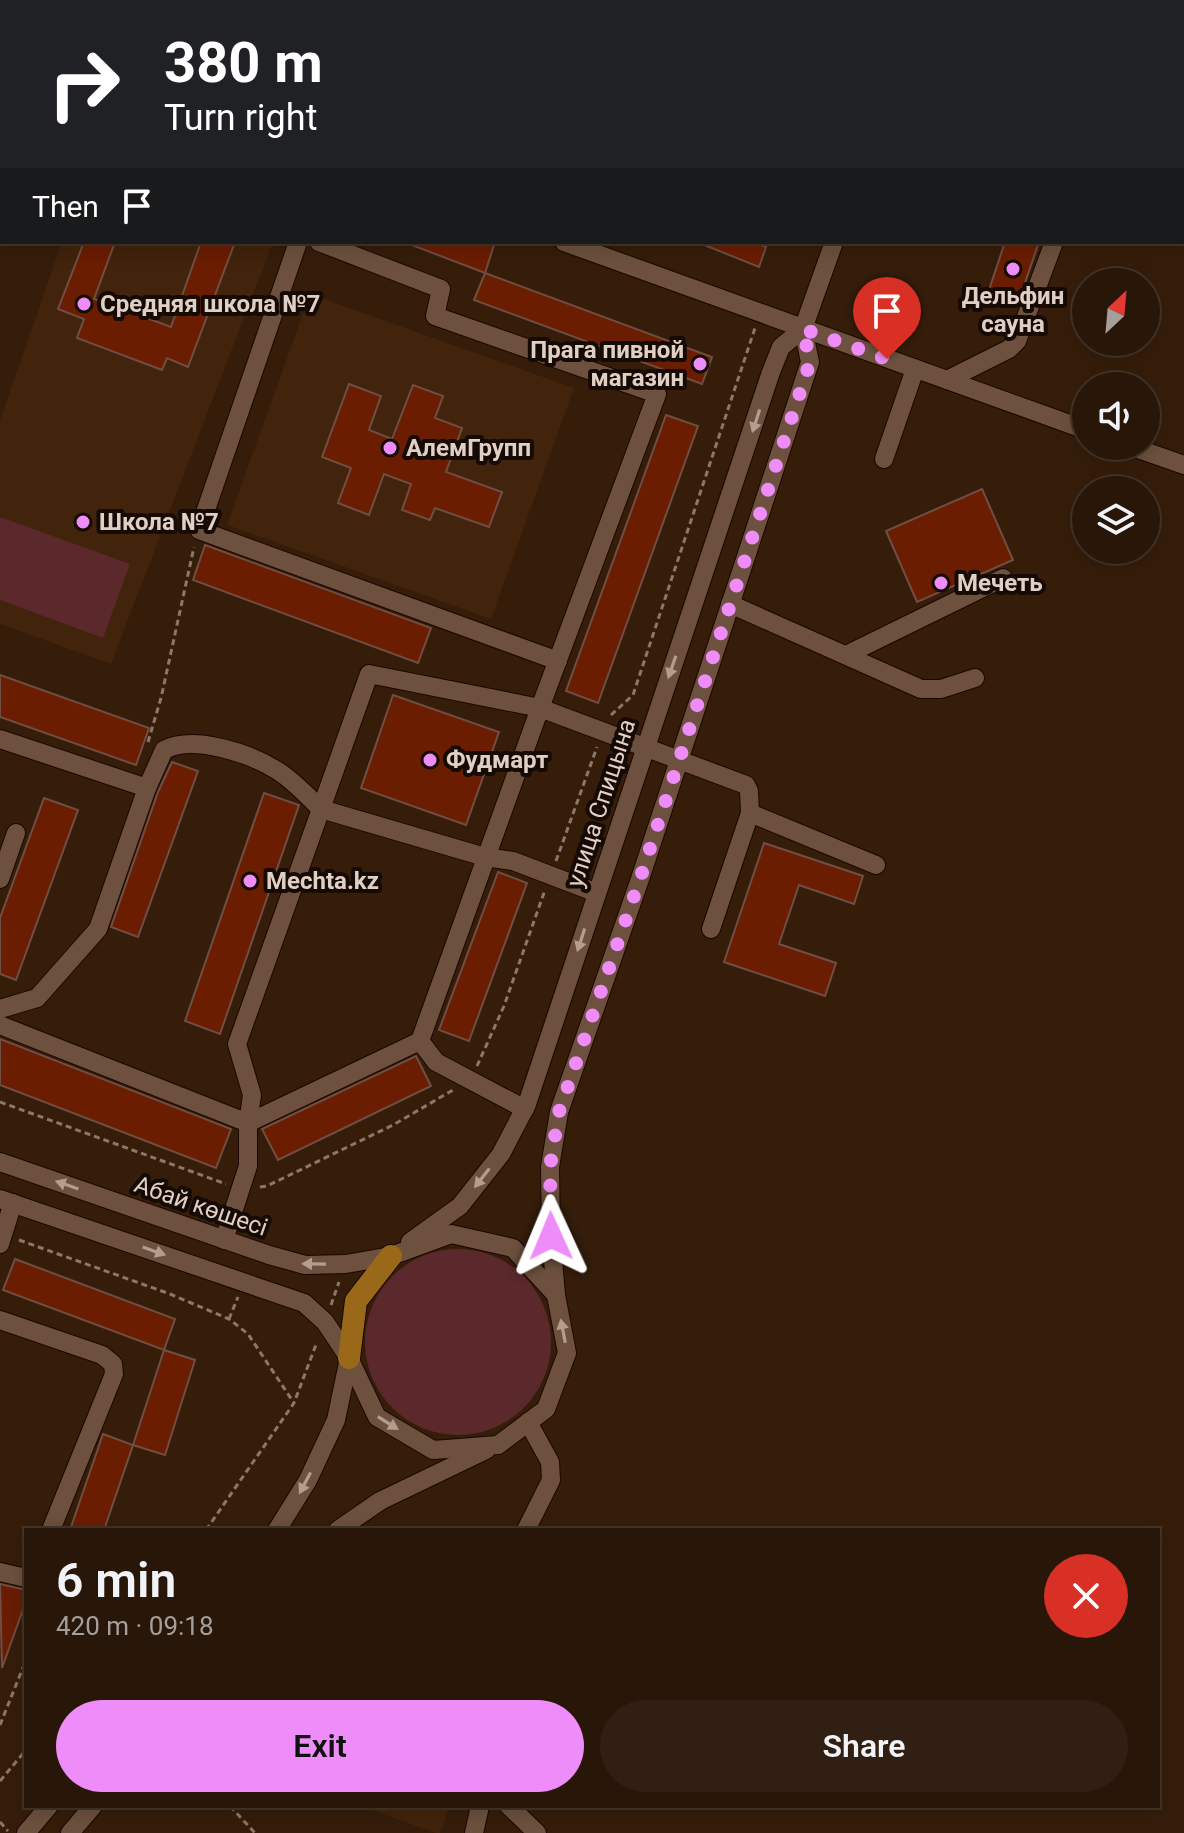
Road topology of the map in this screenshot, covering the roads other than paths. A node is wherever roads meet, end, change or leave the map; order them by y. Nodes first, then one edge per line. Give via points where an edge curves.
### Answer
1 (297, 244) edge
2 (324, 244) edge
3 (569, 244) edge
4 (833, 244) edge
5 (1053, 244) edge
6 (803, 329) junction
7 (915, 369) junction
8 (947, 380) junction
9 (1072, 425) edge
10 (1160, 457) edge
11 (884, 459) dead end
12 (1184, 465) edge
13 (1003, 578) dead end
14 (730, 604) junction
15 (846, 655) junction
16 (558, 661) junction
17 (975, 678) dead end
18 (540, 708) junction
19 (0, 739) edge
20 (644, 749) junction
21 (679, 761) junction
22 (147, 788) junction
23 (321, 809) junction
24 (750, 813) junction
25 (16, 833) dead end
26 (485, 857) junction
27 (876, 865) dead end
28 (0, 879) edge
29 (597, 893) junction
30 (711, 929) dead end
31 (0, 1009) edge
32 (0, 1025) edge
33 (420, 1041) junction
34 (525, 1109) junction
35 (248, 1123) junction
36 (0, 1162) edge
37 (7, 1201) edge
38 (2, 1239) edge
39 (224, 1240) junction
40 (391, 1256) junction
41 (556, 1295) junction
42 (0, 1320) edge
43 (349, 1358) junction
44 (528, 1422) junction
45 (498, 1445) junction
46 (52, 1528) edge
47 (278, 1528) edge
48 (341, 1528) edge
49 (527, 1528) edge
50 (0, 1572) edge
51 (24, 1578) edge
52 (47, 1808) edge
53 (91, 1808) edge
54 (480, 1808) edge
55 (508, 1808) edge
56 (510, 1808) edge
57 (26, 1833) edge
58 (70, 1833) edge
59 (474, 1833) edge
60 (512, 1833) edge
61 (537, 1833) edge

1 - 16 street via 199,530
2 - 16 street via 441,289 435,316 657,394
3 - 6 street
4 - 6 street, улица Спицына
5 - 8 street via 1017,341
6 - 7 street
6 - 14 street, улица Спицына via 810,362
6 -> 20 street, улица Спицына via 781,347 771,372
7 - 8 street
7 - 11 street
8 - 9 street
10 - 12 street
13 - 15 street
14 - 15 street
14 - 21 street, улица Спицына
15 - 17 street via 921,689
16 - 18 street
18 - 20 street
18 - 23 street via 369,674
18 - 26 street
19 - 22 street
20 - 21 street
20 - 29 street, улица Спицына
21 - 24 street via 746,785
21 - 41 street, улица Спицына via 559,1112 550,1167
22 - 23 street via 164,750 207,746 231,750 278,771
22 - 31 street via 98,929 37,998
23 - 26 street
23 - 35 street via 237,1044 252,1095
24 - 27 street
24 - 30 street
25 - 28 street
26 - 29 street via 513,861
26 - 33 street
29 -> 34 street, улица Спицына
32 - 35 street
33 - 34 street via 436,1062
33 - 35 street
34 -> 40 street, улица Спицына via 501,1154 460,1206
35 - 39 street via 248,1166
39 -> 36 street, Абай көшесі
37 - 38 street
37 -> 43 street via 304,1303 325,1322
40 -> 39 street, Абай көшесі via 305,1265
40 - 41 street via 451,1234 513,1248
40 - 43 main road via 356,1301
44 -> 41 street via 546,1409 567,1353
42 - 46 street via 102,1355 113,1364 114,1374
43 -> 45 street via 377,1417 433,1450
43 -> 47 street via 336,1420
44 - 45 street
44 - 49 street via 552,1470
45 - 48 street via 380,1501
50 - 51 street
52 - 57 street
53 - 58 street
54 - 59 street
55 - 60 street
56 - 61 street

